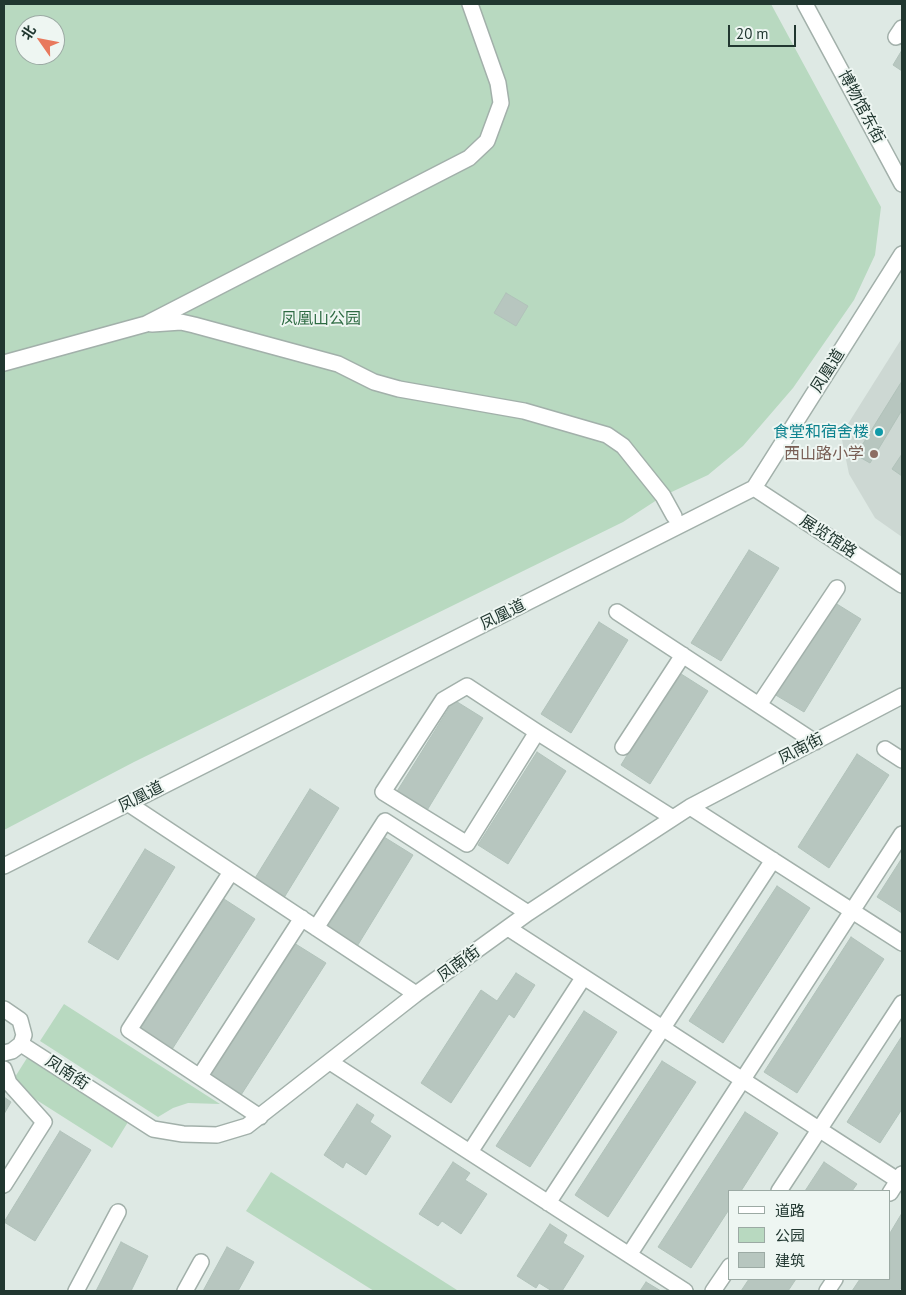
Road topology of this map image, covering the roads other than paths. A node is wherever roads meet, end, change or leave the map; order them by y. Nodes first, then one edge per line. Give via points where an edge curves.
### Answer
1 (470, 4) edge
2 (806, 4) edge
3 (902, 184) edge
4 (902, 254) edge
5 (146, 324) junction
6 (4, 363) edge
7 (754, 488) junction
8 (674, 516) dead end
9 (902, 585) edge
10 (837, 588) dead end
11 (617, 612) dead end
12 (683, 655) junction
13 (902, 696) edge
14 (759, 705) junction
15 (537, 732) junction
16 (815, 742) junction
17 (623, 747) dead end
18 (886, 749) dead end
19 (902, 760) edge
20 (129, 804) junction
21 (690, 807) junction
22 (673, 818) junction
23 (902, 834) edge
24 (773, 860) junction
25 (4, 866) edge
26 (232, 872) junction
27 (852, 910) junction
28 (528, 913) junction
29 (302, 918) junction
30 (316, 928) junction
31 (508, 928) junction
32 (902, 943) edge
33 (583, 978) junction
34 (416, 994) junction
35 (902, 1003) edge
36 (4, 1009) edge
37 (662, 1029) junction
38 (21, 1044) junction
39 (4, 1053) edge
40 (330, 1062) junction
41 (4, 1069) edge
42 (200, 1076) junction
43 (742, 1080) junction
44 (260, 1116) junction
45 (820, 1130) junction
46 (470, 1152) junction
47 (901, 1179) edge
48 (4, 1185) edge
49 (780, 1190) edge
50 (891, 1192) edge
51 (548, 1203) junction
52 (118, 1212) dead end
53 (629, 1255) junction
54 (201, 1262) dead end
55 (728, 1269) edge
56 (834, 1280) edge
57 (76, 1291) edge
58 (185, 1291) edge
59 (685, 1291) edge
60 (713, 1291) edge
61 (827, 1291) edge

1 - 5 street via 498,83 501,103 487,141 469,158
2 - 3 street, 博物馆东街
4 - 7 street, 凤凰道
5 - 6 street
5 - 8 street via 181,322 194,325 338,364 374,382 524,411 607,435 623,446 663,496
7 - 9 street, 展览馆路
7 - 20 street, 凤凰道
10 - 14 street
11 - 12 street
12 - 14 street
12 - 17 street
13 - 16 street, 凤南街
14 - 16 street
15 - 15 street via 467,686 443,700 383,792 467,844
15 - 22 street
16 - 21 street, 凤南街
18 - 19 street
20 - 25 street, 凤凰道
20 - 26 street
21 - 22 street, 凤南街
21 - 24 street
22 - 28 street, 凤南街
23 - 27 street
24 - 27 street
24 - 37 street
26 - 29 street
26 - 42 street via 129,1030
27 - 32 street
27 - 43 street
28 - 30 street via 386,821
28 - 31 street, 凤南街
29 - 30 street
29 - 42 street
30 - 34 street
31 - 33 street
31 - 34 street, 凤南街
33 - 37 street
33 - 46 street
34 - 40 street, 凤南街
35 - 45 street
36 - 38 street via 20,1020 24,1035
37 - 43 street
37 - 51 street
38 - 39 street
38 - 44 street, 凤南街 via 153,1129 217,1135 247,1126
40 - 44 street, 凤南街
40 - 46 street
41 - 48 street via 8,1083 44,1122
42 - 44 street
43 - 45 street
43 - 53 street
45 - 47 street
45 - 49 street
46 - 51 street
47 - 50 street
51 - 53 street
52 - 57 street
53 - 59 street
54 - 58 street
55 - 60 street
56 - 61 street

